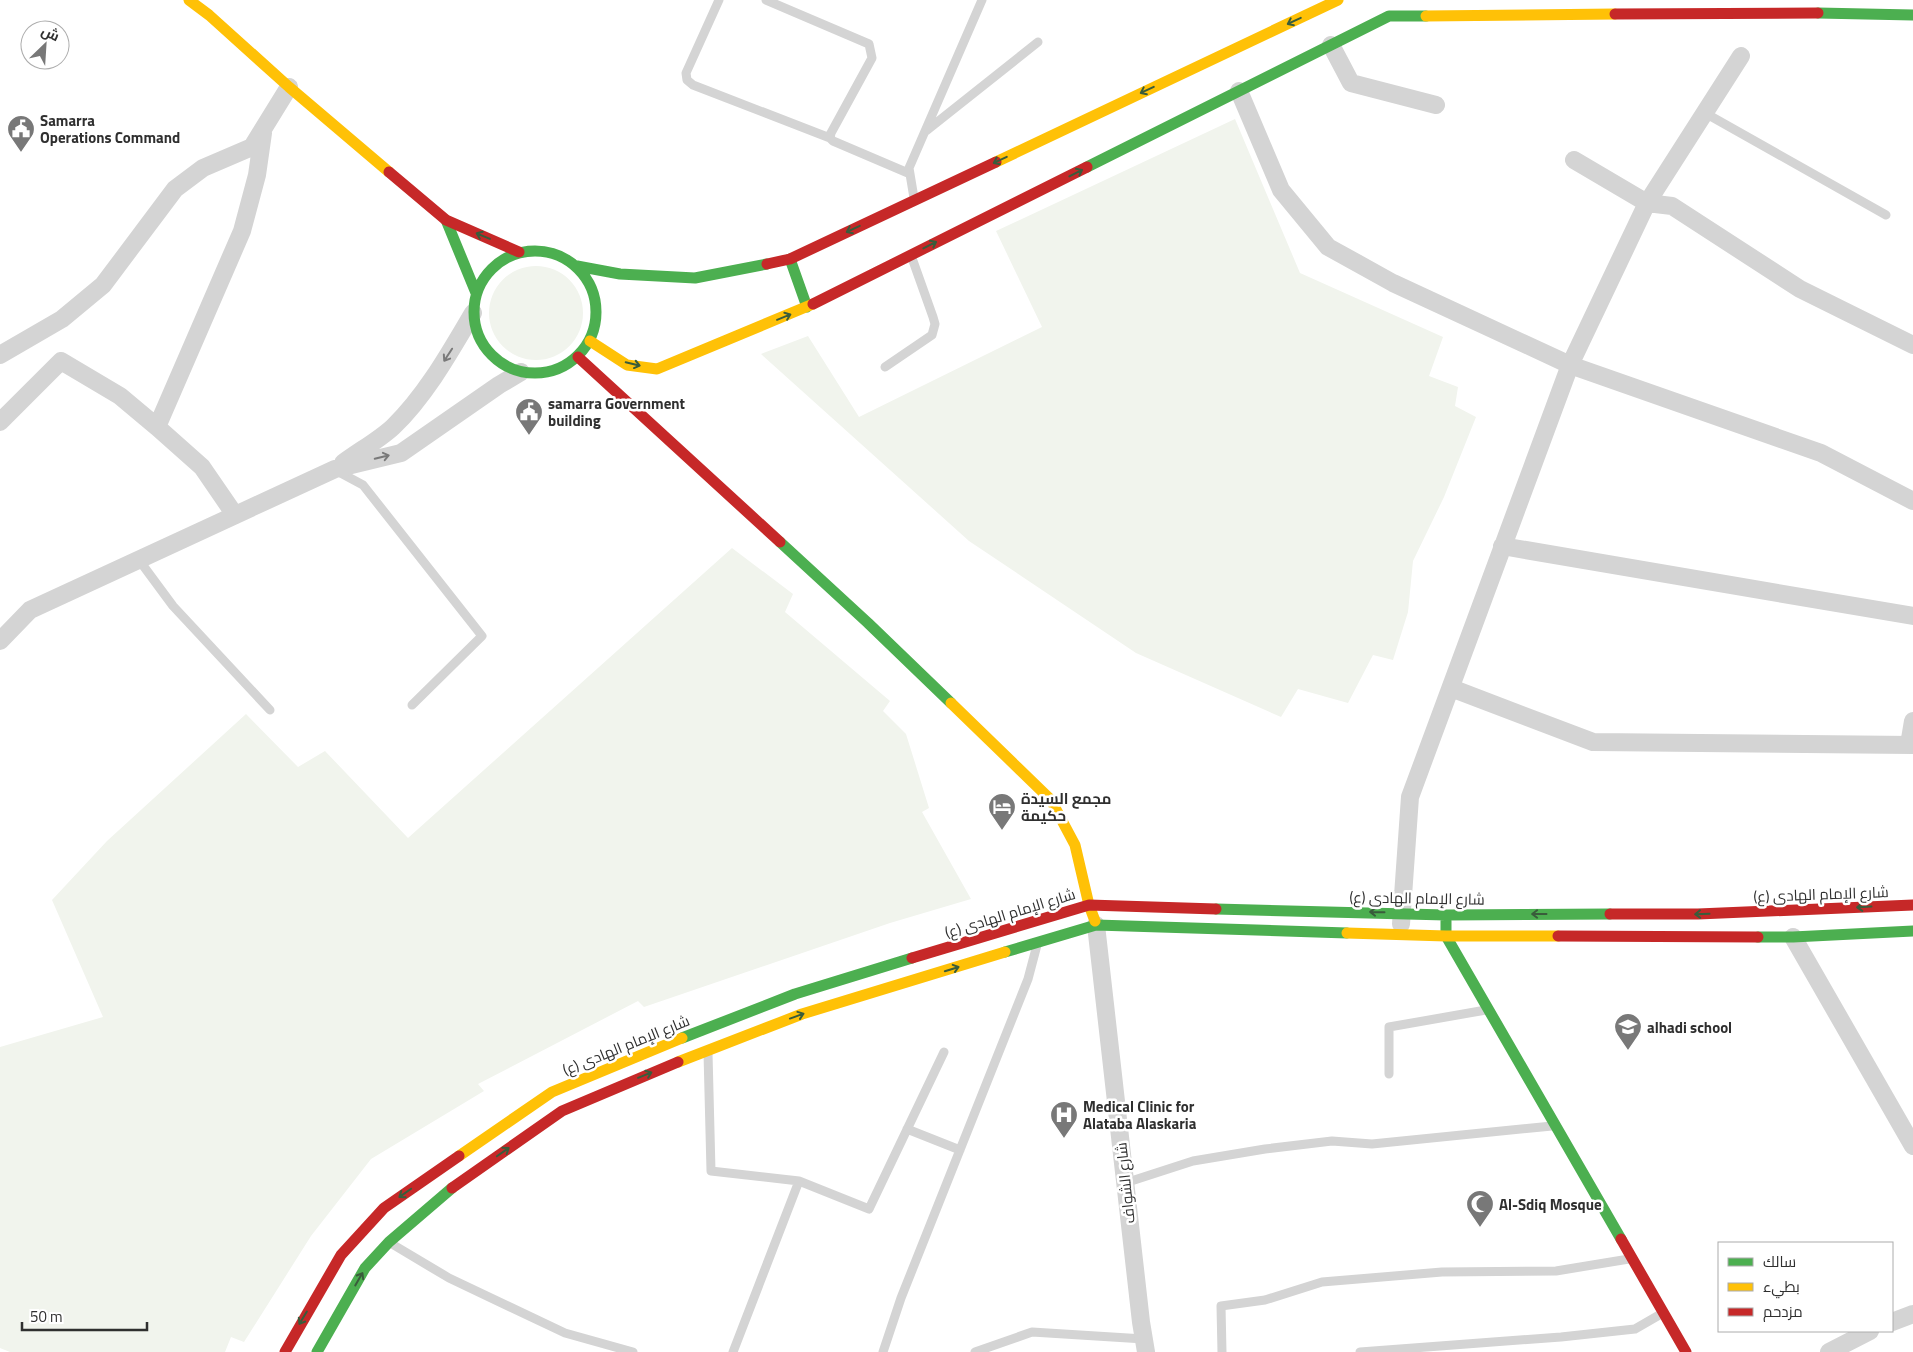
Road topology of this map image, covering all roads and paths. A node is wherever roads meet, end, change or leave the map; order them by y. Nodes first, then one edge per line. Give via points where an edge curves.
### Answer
1 (189, 0) edge
2 (719, 0) edge
3 (766, 0) edge
4 (982, 0) edge
5 (1338, 0) edge
6 (1762, 0) edge
7 (1758, 12) junction
8 (1913, 15) edge
9 (1038, 42) dead end
10 (1331, 45) junction
11 (1741, 56) dead end
12 (289, 87) junction
13 (1239, 91) junction
14 (1436, 105) dead end
15 (1705, 113) junction
16 (263, 127) junction
17 (924, 133) junction
18 (830, 138) junction
19 (1574, 160) dead end
20 (908, 173) junction
21 (915, 200) junction
22 (1647, 203) junction
23 (1886, 215) dead end
24 (446, 220) junction
25 (519, 252) junction
26 (911, 255) junction
27 (790, 259) junction
28 (577, 266) junction
29 (476, 293) junction
30 (807, 307) junction
31 (473, 313) junction
32 (590, 341) junction
33 (1913, 345) edge
34 (0, 355) edge
35 (578, 357) junction
36 (1570, 365) junction
37 (886, 367) dead end
38 (521, 372) junction
39 (0, 422) edge
40 (157, 427) junction
41 (335, 469) junction
42 (1913, 501) edge
43 (235, 515) junction
44 (1502, 546) junction
45 (139, 560) junction
46 (1913, 616) edge
47 (0, 641) edge
48 (1451, 688) junction
49 (412, 705) dead end
50 (270, 710) dead end
51 (1913, 721) edge
52 (1911, 745) edge
53 (1089, 905) junction
54 (1913, 905) edge
55 (1402, 913) junction
56 (1446, 915) junction
57 (1096, 925) junction
58 (1913, 931) edge
59 (1400, 934) junction
60 (1446, 936) junction
61 (1793, 937) junction
62 (1038, 943) junction
63 (1488, 1010) junction
64 (708, 1050) junction
65 (944, 1052) dead end
66 (1389, 1074) dead end
67 (1555, 1126) junction
68 (907, 1129) junction
69 (1913, 1146) edge
70 (960, 1150) junction
71 (799, 1181) junction
72 (1125, 1183) junction
73 (389, 1242) junction
74 (1632, 1258) junction
75 (1664, 1313) junction
76 (1913, 1314) edge
77 (1893, 1322) edge
78 (1868, 1332) edge
79 (1145, 1346) edge
80 (285, 1352) edge
81 (318, 1352) edge
82 (633, 1352) edge
83 (733, 1352) edge
84 (884, 1352) edge
85 (976, 1352) edge
86 (1222, 1352) edge
87 (1360, 1352) edge
88 (1686, 1352) edge
89 (1829, 1352) edge

1 - 12 main road
2 - 18 lane via 686,73 686,80
3 - 18 lane via 869,44 872,58
4 - 17 lane
5 -> 21 main road
6 - 7 main road
7 - 8 main road
7 - 10 main road via 1389,16
9 - 17 lane
10 - 13 main road
10 - 14 street via 1351,83
11 - 15 street
12 - 16 street
12 - 24 main road
26 -> 13 main road
13 - 36 street via 1282,190 1328,247 1393,283
15 - 22 street
15 - 23 lane
16 - 34 street via 252,147 203,168 175,189 103,285 62,319
16 - 40 street via 257,175 242,231
17 - 20 lane
18 - 20 lane
19 - 22 street
20 - 21 lane
21 -> 27 main road
22 - 33 street via 1672,206 1800,289
22 - 36 street
25 -> 24 main road
24 - 29 main road
25 - 28 main road via 540,250 560,255
25 - 29 main road via 501,260 486,274
26 - 30 main road
26 - 37 lane via 935,324 932,335
27 - 28 main road via 695,278 620,274
27 - 30 main road
28 - 32 main road via 590,282 596,302 597,322
29 - 31 main road
32 -> 30 main road via 628,364 657,369
31 - 38 main road via 477,333 487,351 502,364
31 -> 41 street via 449,354 393,427
32 - 35 main road
35 - 38 main road via 561,368 542,374
35 - 53 main road via 868,623 1051,800 1074,845
36 - 42 street via 1821,453
36 - 44 street
41 -> 38 street via 401,453
39 - 40 street via 61,361 120,396
40 - 43 street via 202,467
41 - 43 street
41 - 49 lane via 363,485 482,636
43 - 45 street
44 - 46 street
44 - 48 street
45 - 47 street via 30,610
45 - 50 lane via 173,606
48 - 52 street via 1593,742
48 - 55 street via 1410,797
51 - 52 street
55 -> 53 main road, شارع الإمام الهادی (ع)
53 - 57 main road
53 -> 80 main road, شارع الإمام الهادی (ع) via 795,994 552,1092 384,1208 341,1255
54 -> 56 main road, شارع الإمام الهادی (ع) via 1698,914
55 - 56 main road, شارع الإمام الهادی (ع)
55 - 59 street
56 - 60 main road
57 - 59 main road
57 - 62 main road
57 - 72 street, شارع الشواف
58 - 61 main road
59 - 60 main road
60 - 61 main road
60 - 63 main road
61 - 69 street
64 -> 62 main road via 802,1014
62 - 70 lane via 1028,978
63 - 66 lane via 1389,1027
63 - 67 main road
64 - 71 lane via 711,1171
73 -> 64 main road via 463,1180 562,1111
65 - 68 lane
67 - 72 lane via 1372,1144 1332,1141 1265,1149 1193,1161
67 - 74 main road
68 - 70 lane
68 - 71 lane via 868,1209
70 - 84 lane via 901,1298
71 - 83 lane
72 - 79 street, شارع الشواف
81 -> 73 main road via 365,1268
73 - 82 lane via 449,1278 565,1333
74 - 75 main road
74 - 86 lane via 1556,1271 1442,1272 1322,1282 1265,1300 1221,1306
75 - 87 lane via 1635,1329
75 - 88 main road
76 - 77 street
78 - 89 street
79 - 85 lane via 1032,1332

